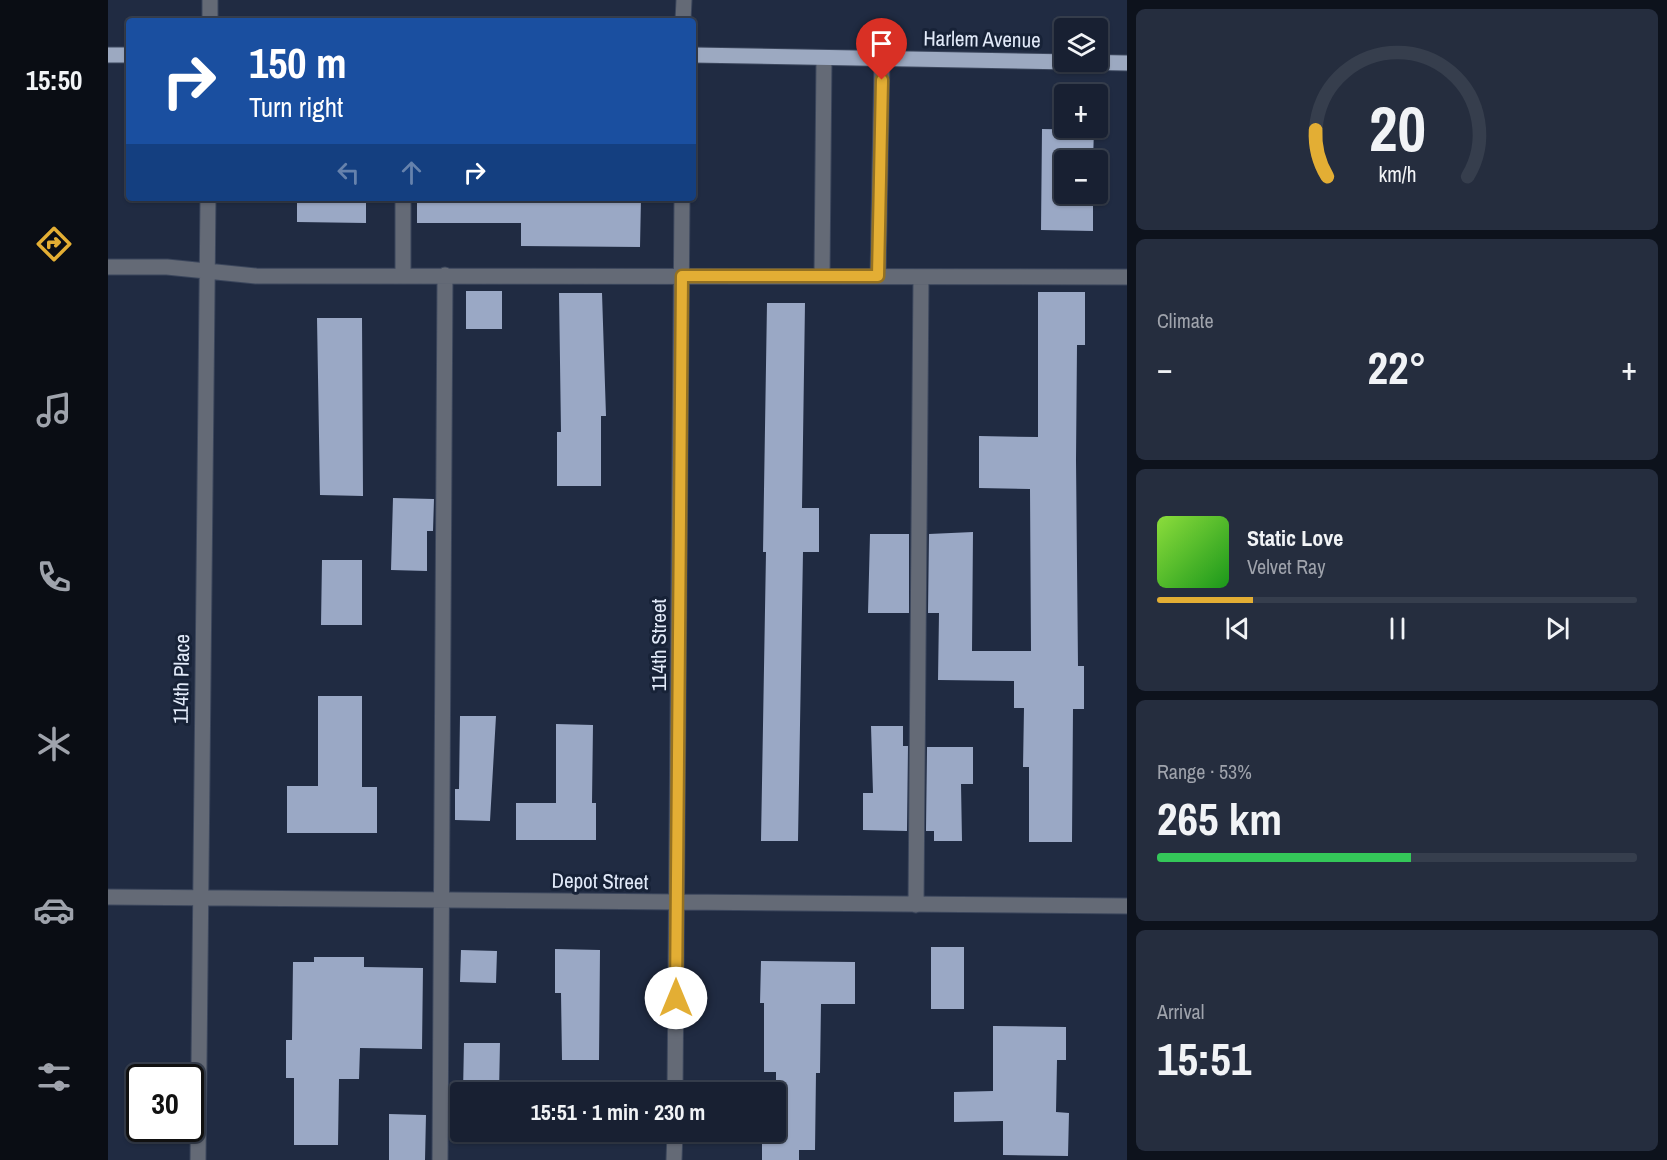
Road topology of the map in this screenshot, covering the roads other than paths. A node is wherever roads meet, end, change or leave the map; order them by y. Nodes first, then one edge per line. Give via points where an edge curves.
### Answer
1 (210, 0) edge
2 (684, 0) edge
3 (210, 18) edge
4 (684, 18) edge
5 (108, 55) edge
6 (126, 55) edge
7 (696, 55) edge
8 (824, 58) junction
9 (882, 58) junction
10 (1127, 63) edge
11 (208, 201) edge
12 (403, 201) edge
13 (682, 201) edge
14 (108, 267) edge
15 (207, 270) junction
16 (403, 275) junction
17 (445, 275) junction
18 (682, 276) junction
19 (822, 276) junction
20 (878, 276) junction
21 (921, 277) junction
22 (1127, 277) edge
23 (108, 897) edge
24 (200, 897) junction
25 (441, 900) junction
26 (676, 903) junction
27 (916, 905) junction
28 (1127, 906) edge
29 (675, 1082) edge
30 (675, 1142) edge
31 (198, 1160) edge
32 (440, 1160) edge
33 (674, 1160) edge

1 - 3 street
2 - 4 street
5 - 6 main road
7 - 8 main road, Harlem Avenue
8 - 9 main road, Harlem Avenue
8 - 19 street
9 - 10 main road, Harlem Avenue
9 - 20 street
11 - 15 street, 114th Place
12 - 16 street
13 - 18 street, 114th Street
14 - 15 street
15 - 16 street via 256,276
15 - 24 street, 114th Place
16 - 17 street
17 - 18 street
17 - 25 street
18 - 19 street
18 - 26 street, 114th Street
19 - 20 street
20 - 21 street
21 - 22 street
21 - 27 street
23 - 24 street, Depot Street
24 - 25 street, Depot Street
24 - 31 street, 114th Place
25 - 26 street, Depot Street
25 - 32 street
26 - 27 street, Depot Street
26 - 29 street, 114th Street
27 - 28 street, Depot Street
30 - 33 street

